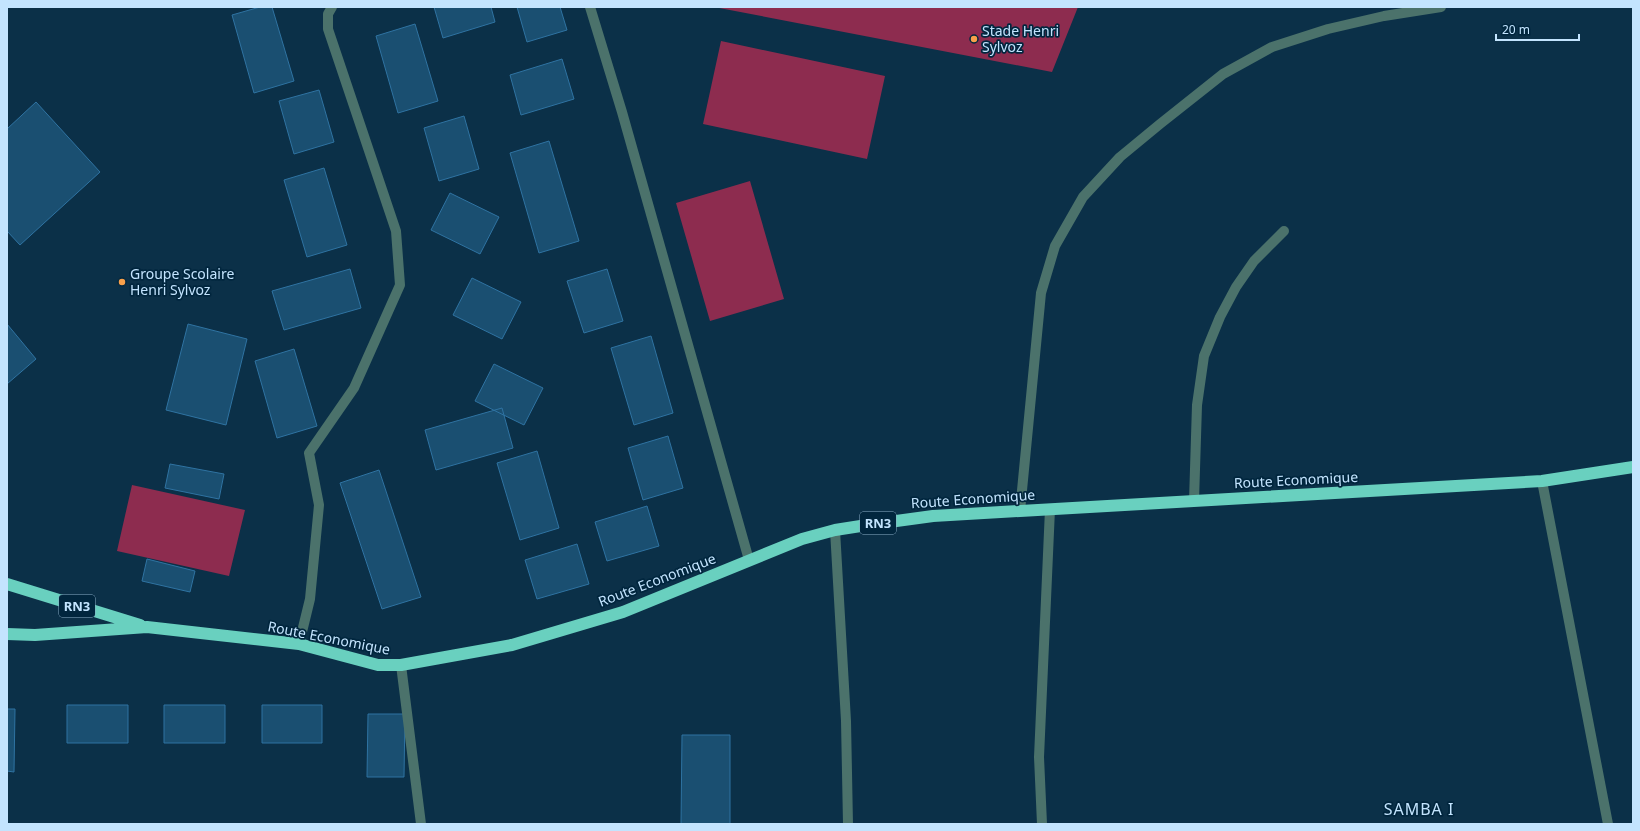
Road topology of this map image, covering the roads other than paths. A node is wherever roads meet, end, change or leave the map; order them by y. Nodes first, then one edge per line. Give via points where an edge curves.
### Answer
1 (332, 7) edge
2 (590, 7) edge
3 (1441, 7) edge
4 (1284, 231) dead end
5 (1633, 467) edge
6 (1542, 481) junction
7 (1194, 501) junction
8 (1050, 509) junction
9 (1020, 511) junction
10 (834, 530) junction
11 (749, 560) junction
12 (7, 584) edge
13 (147, 627) junction
14 (7, 634) edge
15 (299, 644) junction
16 (401, 665) junction
17 (420, 824) edge
18 (848, 824) edge
19 (1042, 824) edge
20 (1608, 824) edge

1 - 15 street via 328,14 328,29 396,231 400,285 354,388 309,453 319,505 310,599
2 - 11 street
3 - 9 street via 1384,16 1328,29 1272,47 1223,74 1160,124 1120,158 1083,197 1055,246 1041,293
4 - 7 street via 1254,261 1236,288 1220,317 1204,356 1197,405
5 - 6 highway, Route Economique / RN3
6 - 7 highway, Route Economique / RN3
6 - 20 street
7 - 8 highway, Route Economique / RN3
8 - 9 highway, Route Economique / RN3
8 - 19 street via 1039,757
9 - 10 highway, Route Economique / RN3 via 933,516
10 - 11 highway, Route Economique / RN3 via 802,539
10 - 18 street via 846,721
11 - 16 highway, Route Economique / RN3 via 623,612 512,645
12 - 13 highway, Route Economique / RN3
13 - 14 highway, Route Economique / RN3 via 35,635
13 - 15 highway, Route Economique / RN3
15 - 16 highway, Route Economique / RN3 via 378,665
16 - 17 street

